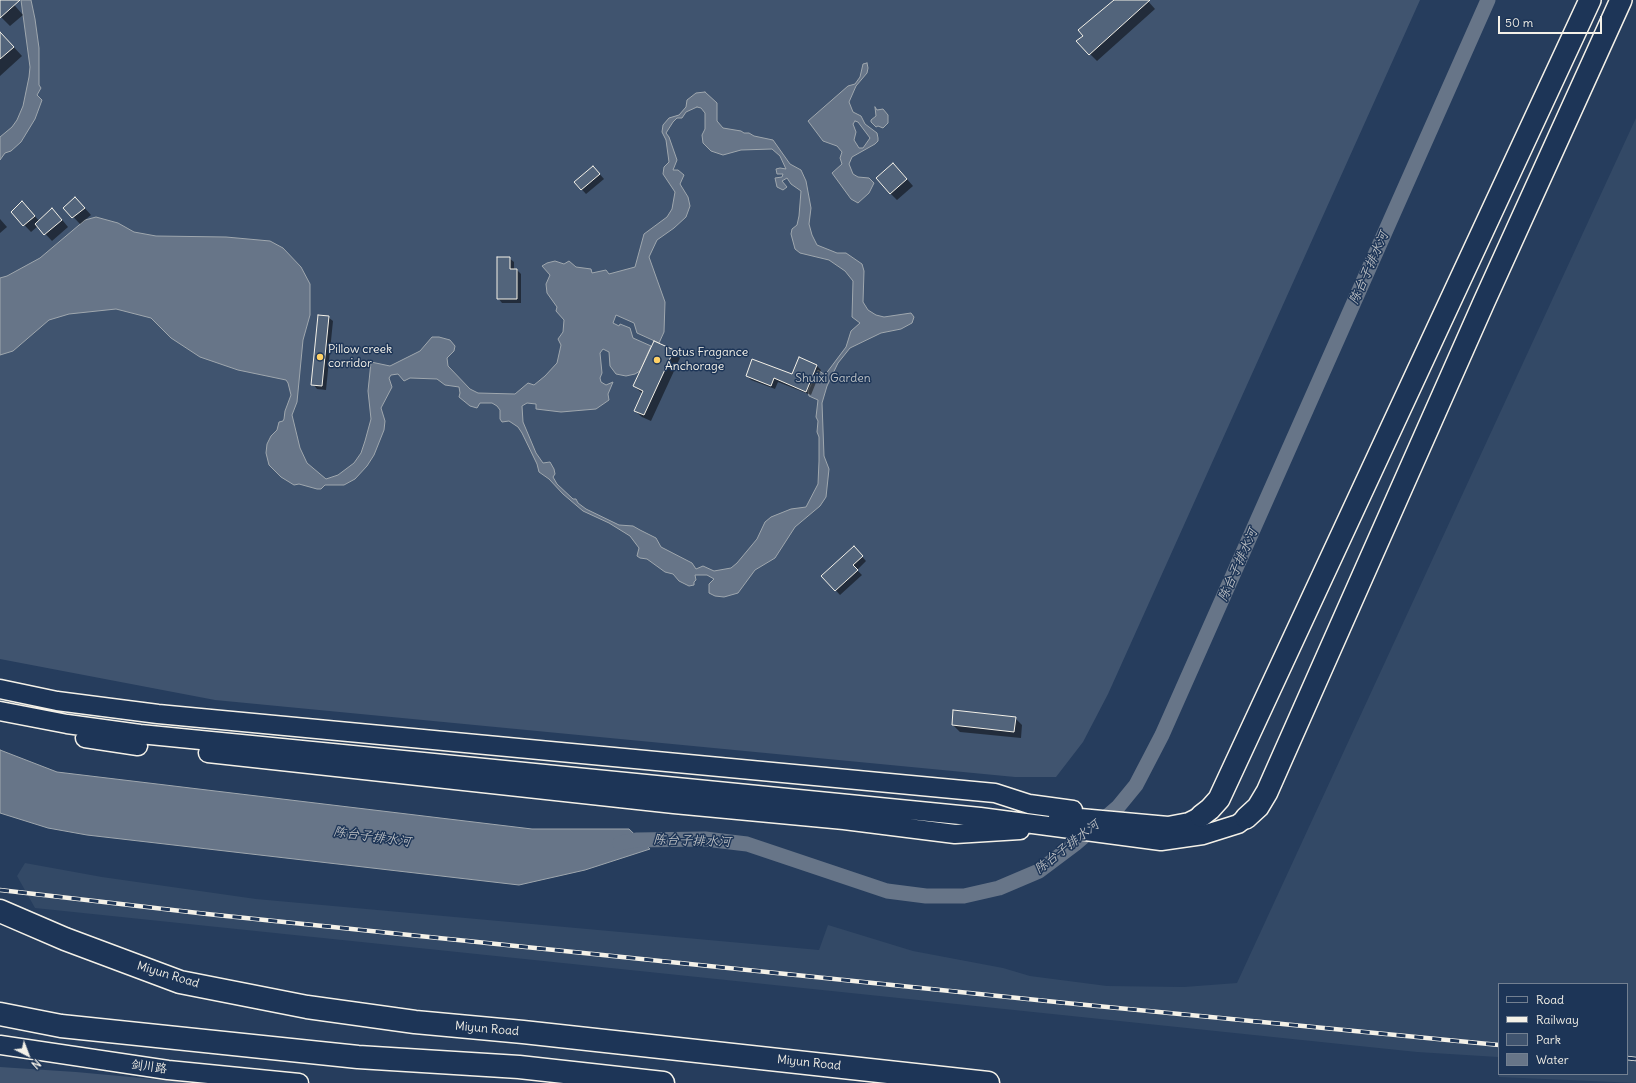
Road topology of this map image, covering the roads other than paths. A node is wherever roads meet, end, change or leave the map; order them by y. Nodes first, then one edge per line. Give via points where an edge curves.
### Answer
1 (1590, 0) edge
2 (1621, 0) edge
3 (0, 689) edge
4 (0, 703) edge
5 (0, 711) edge
6 (0, 719) edge
7 (1202, 816) joint
8 (1246, 818) joint
9 (1048, 821) junction
10 (1164, 833) junction
11 (0, 910) edge
12 (0, 1014) edge
13 (0, 1044) edge
14 (299, 1083) edge
15 (663, 1083) edge
16 (988, 1083) edge

1 - 7 main road via 1219,799
2 - 8 main road via 1267,792 1258,807
3 - 9 street via 57,701 166,714 995,793 1029,804
4 - 9 street via 126,725
5 - 9 street via 140,734 980,817
6 - 9 street via 111,743 844,820 954,834 1018,830
7 - 10 street
8 - 10 street via 1238,824 1203,835
9 - 10 street
11 - 16 highway, Miyun Road via 65,939 180,982 307,1007 415,1022
12 - 15 highway via 61,1026 358,1057 519,1067
13 - 14 street, 剑川路 via 168,1070

